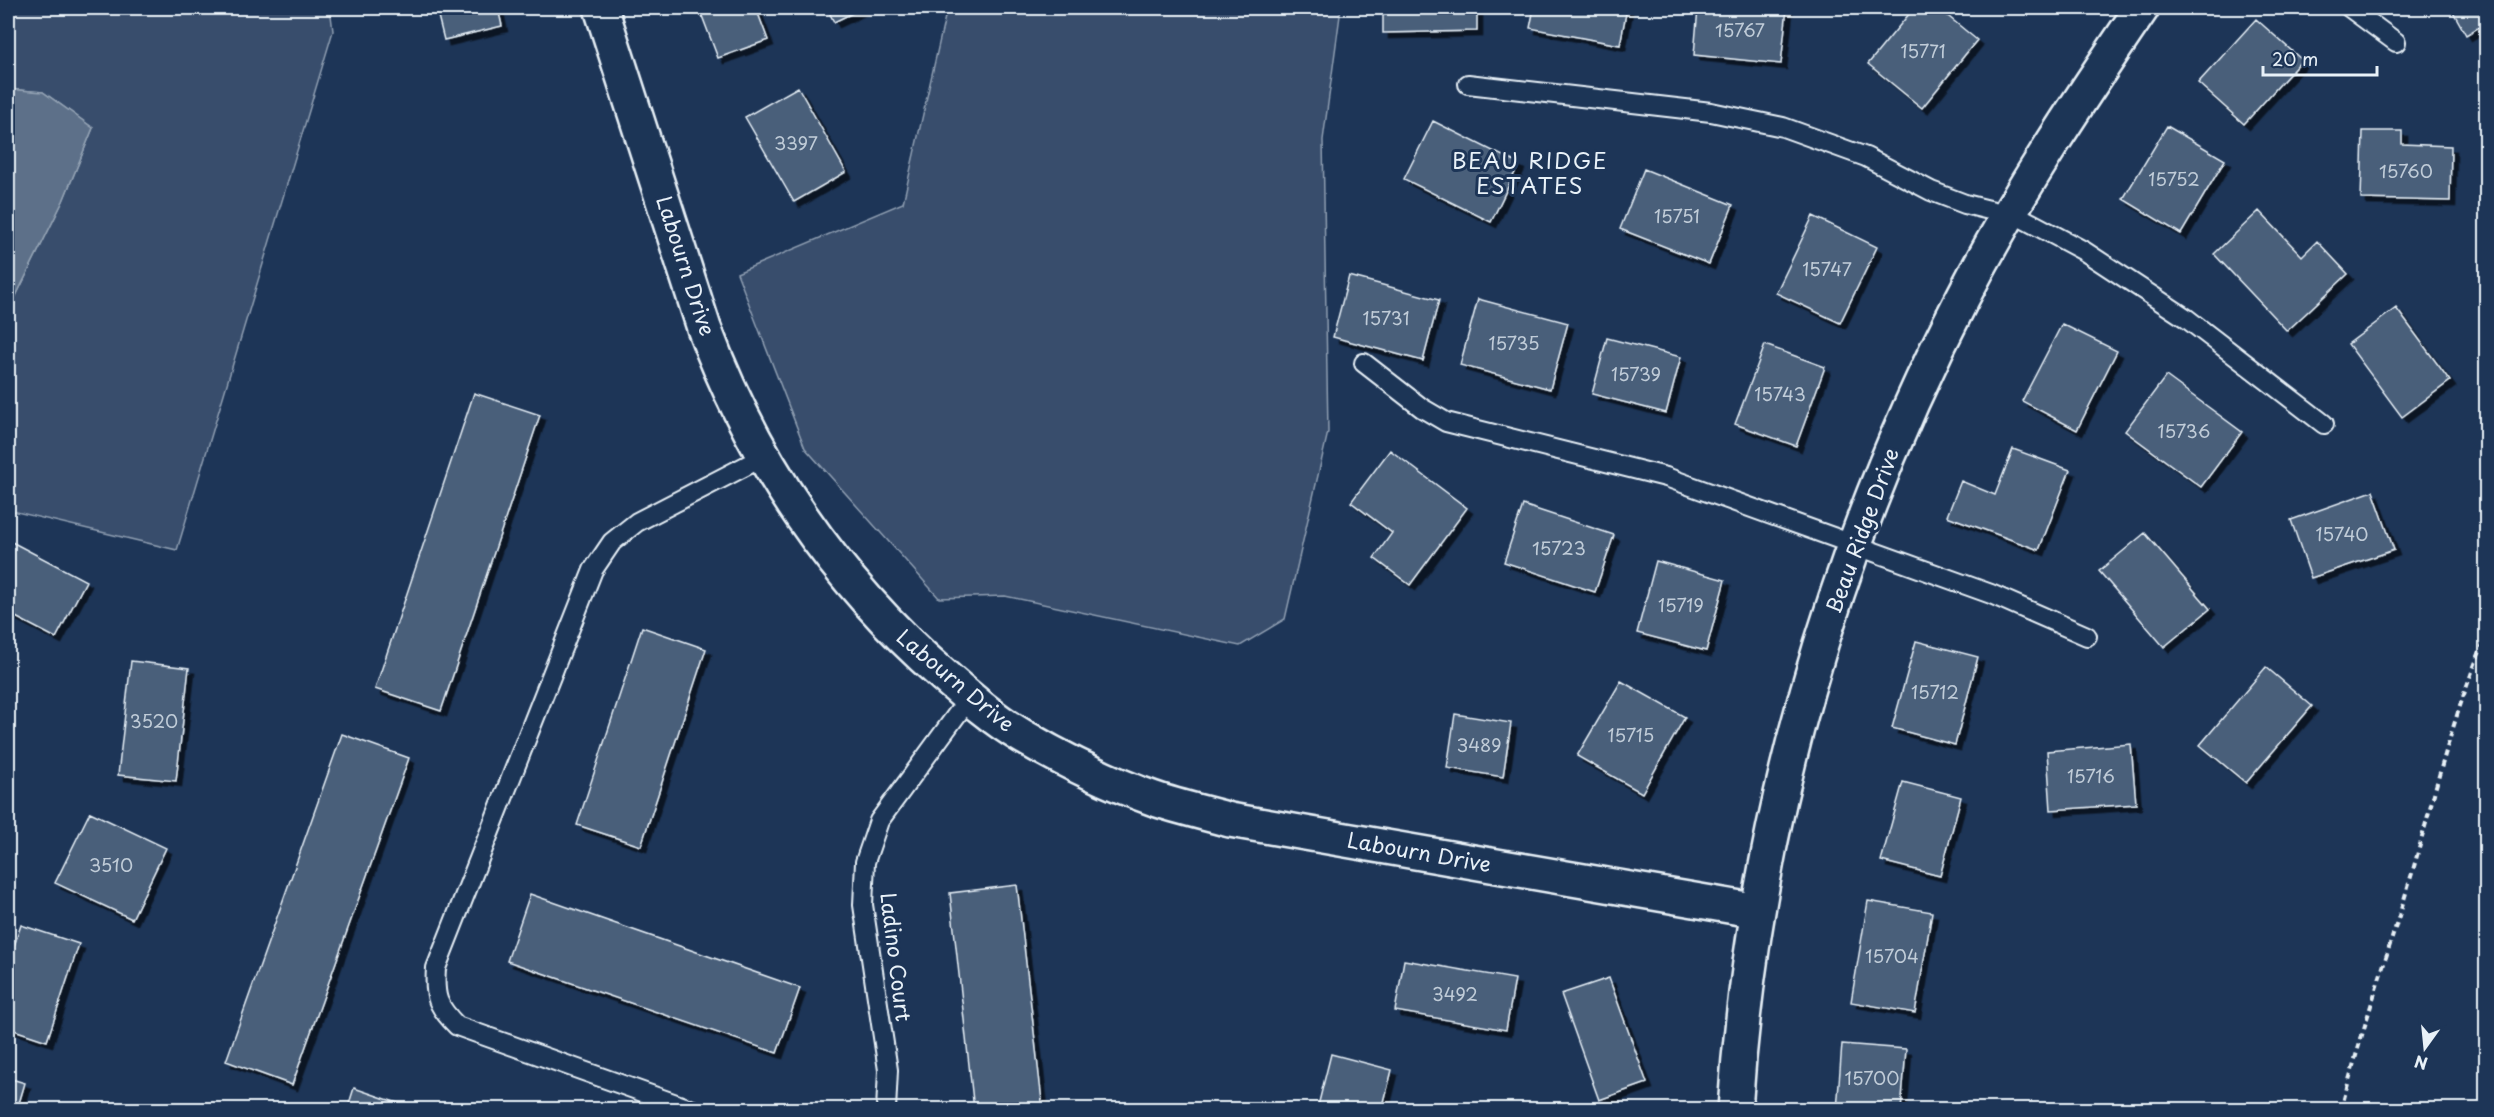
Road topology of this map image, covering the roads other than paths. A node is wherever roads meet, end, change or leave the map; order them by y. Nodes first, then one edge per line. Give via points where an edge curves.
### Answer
1 (601, 8) edge
2 (2142, 8) edge
3 (2350, 8) edge
4 (2396, 42) dead end
5 (1468, 84) dead end
6 (2008, 215) junction
7 (1364, 363) dead end
8 (2324, 424) dead end
9 (763, 457) junction
10 (1854, 546) junction
11 (2087, 636) dead end
12 (969, 698) junction
13 (1758, 911) junction
14 (693, 1110) edge
15 (886, 1110) edge
16 (1735, 1110) edge

1 - 9 street, Labourn Drive via 704,328
2 - 6 street, Beau Ridge Drive via 2068,116
3 - 4 lane
5 - 6 lane via 1711,112 1783,127 1866,157 1931,191
6 - 8 lane via 2022,218 2084,251 2186,318
6 - 10 street, Beau Ridge Drive via 1911,402
7 - 10 lane via 1446,422 1666,477
9 - 12 street, Labourn Drive via 818,543 863,597 911,647
9 - 14 lane via 638,522 612,543 593,570 436,968 434,991 442,1011 458,1026
10 - 11 lane via 1991,594
10 - 13 street, Beau Ridge Drive via 1822,641 1785,777
12 - 13 street, Labourn Drive via 1019,734 1076,766 1152,798 1230,820
12 - 15 lane, Ladino Court via 879,821 865,862 863,905 888,1070
13 - 16 street, Beau Ridge Drive

